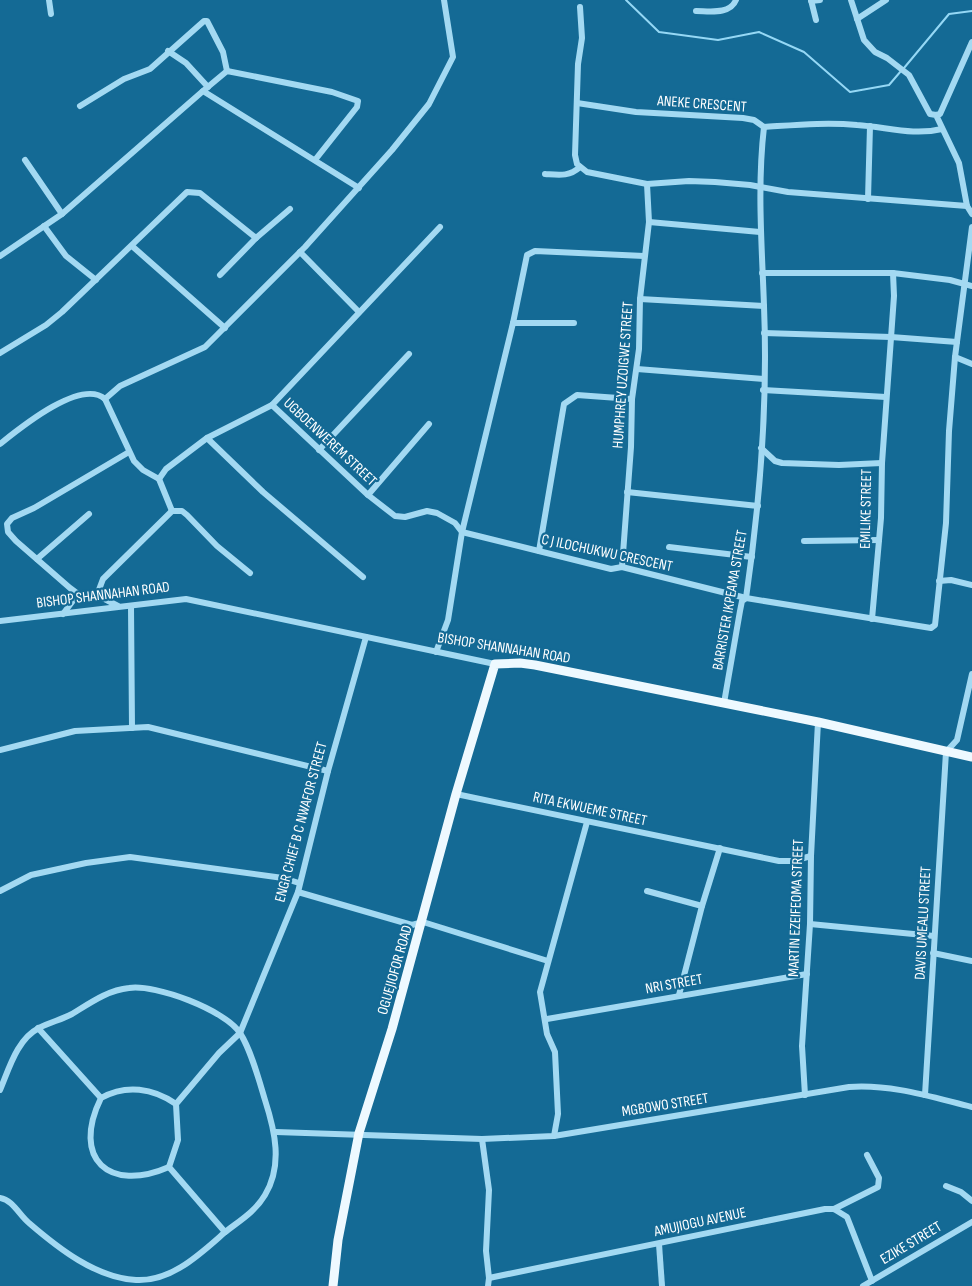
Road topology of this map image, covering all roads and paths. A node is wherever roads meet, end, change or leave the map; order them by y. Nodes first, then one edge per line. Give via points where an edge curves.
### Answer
1 (49, 0) edge
2 (444, 0) edge
3 (736, 0) edge
4 (811, 0) edge
5 (820, 0) edge
6 (850, 0) edge
7 (886, 0) edge
8 (580, 7) dead end
9 (696, 11) dead end
10 (51, 14) dead end
11 (857, 19) junction
12 (816, 20) dead end
13 (972, 42) edge
14 (168, 51) junction
15 (227, 71) junction
16 (206, 89) junction
17 (577, 103) junction
18 (80, 106) dead end
19 (936, 115) junction
20 (870, 126) junction
21 (764, 128) junction
22 (942, 129) junction
23 (25, 160) dead end
24 (315, 160) junction
25 (580, 167) junction
26 (545, 174) dead end
27 (647, 184) junction
28 (359, 188) junction
29 (762, 188) junction
30 (868, 199) junction
31 (967, 206) junction
32 (290, 209) dead end
33 (62, 214) junction
34 (972, 214) edge
35 (649, 222) junction
36 (44, 226) junction
37 (440, 227) dead end
38 (972, 227) edge
39 (760, 232) junction
40 (256, 238) junction
41 (132, 246) junction
42 (300, 252) junction
43 (0, 256) edge
44 (644, 256) junction
45 (762, 273) junction
46 (894, 273) junction
47 (220, 275) dead end
48 (96, 280) junction
49 (969, 284) edge
50 (640, 299) junction
51 (764, 306) junction
52 (358, 312) junction
53 (513, 323) junction
54 (574, 323) dead end
55 (226, 328) junction
56 (764, 334) junction
57 (891, 337) junction
58 (957, 342) junction
59 (0, 353) edge
60 (409, 354) dead end
61 (955, 357) junction
62 (972, 364) edge
63 (637, 368) junction
64 (764, 379) junction
65 (764, 390) junction
66 (886, 397) junction
67 (105, 399) junction
68 (632, 400) junction
69 (272, 405) junction
70 (429, 424) dead end
71 (207, 438) junction
72 (0, 444) edge
73 (761, 448) junction
74 (319, 450) junction
75 (129, 452) junction
76 (882, 463) junction
77 (160, 479) junction
78 (627, 492) junction
79 (368, 495) junction
80 (758, 506) junction
81 (172, 511) junction
82 (89, 514) dead end
83 (462, 532) junction
84 (804, 540) dead end
85 (879, 540) junction
86 (668, 547) dead end
87 (539, 551) junction
88 (752, 557) junction
89 (37, 558) junction
90 (622, 567) junction
91 (250, 572) dead end
92 (363, 577) dead end
93 (939, 581) junction
94 (972, 585) edge
95 (78, 594) junction
96 (97, 595) junction
97 (746, 598) junction
98 (119, 607) junction
99 (131, 607) junction
100 (63, 614) junction
101 (872, 619) junction
102 (0, 621) edge
103 (366, 640) junction
104 (436, 652) junction
105 (495, 664) junction
106 (972, 674) edge
107 (724, 703) junction
108 (818, 722) junction
109 (132, 728) junction
110 (0, 750) edge
111 (946, 752) junction
112 (972, 758) edge
113 (328, 771) junction
114 (456, 794) junction
115 (587, 822) junction
116 (720, 848) junction
117 (811, 856) junction
118 (299, 883) junction
119 (0, 891) edge
120 (647, 891) dead end
121 (298, 892) junction
122 (702, 906) junction
123 (423, 922) junction
124 (810, 924) junction
125 (934, 936) junction
126 (933, 953) junction
127 (548, 961) junction
128 (972, 961) edge
129 (806, 974) junction
130 (679, 995) junction
131 (547, 1019) junction
132 (38, 1028) junction
133 (240, 1033) junction
134 (0, 1090) edge
135 (805, 1095) junction
136 (925, 1095) junction
137 (101, 1098) junction
138 (176, 1104) junction
139 (972, 1107) edge
140 (276, 1132) junction
141 (359, 1133) junction
142 (554, 1136) junction
143 (482, 1139) junction
144 (867, 1155) dead end
145 (170, 1167) junction
146 (946, 1186) dead end
147 (0, 1190) edge
148 (4, 1198) edge
149 (972, 1202) edge
150 (834, 1209) junction
151 (972, 1222) edge
152 (225, 1232) junction
153 (659, 1244) junction
154 (489, 1278) junction
155 (872, 1281) junction
156 (333, 1286) edge
157 (488, 1286) edge
158 (662, 1286) edge
159 (863, 1286) edge

1 - 10 street
2 - 28 street via 453,57 429,104
3 - 9 street via 732,7 718,12
4 - 5 street
4 - 12 street
6 - 11 street
7 - 11 street
8 - 17 street via 582,38
11 - 19 street via 864,40 909,75 930,114
13 - 19 street via 940,114
14 - 15 street via 201,22 207,21 223,52
14 - 16 street via 186,63
14 - 18 street via 150,68 124,79
15 - 16 street
15 - 24 street via 332,92 358,102
16 - 24 street
16 - 33 street
17 - 21 street, ANEKE CRESCENT via 636,112 743,118 754,120
17 - 25 street via 575,155
19 - 22 street
20 - 21 street via 810,124
20 - 22 street via 920,133
20 - 30 street
21 - 29 street, ANEKE CRESCENT
22 - 31 street via 959,163
23 - 33 street
24 - 28 street
25 - 26 street via 563,176
25 - 27 street via 587,172
27 - 29 street via 688,181
27 - 35 street, HUMPHREY UZOIGWE STREET
28 - 42 street
29 - 30 street
29 - 39 street, ANEKE CRESCENT
30 - 31 street
31 - 34 street
32 - 40 street
33 - 36 street
35 - 39 street
35 - 44 street, HUMPHREY UZOIGWE STREET
36 - 43 street
36 - 48 street via 66,256
37 - 52 street
38 - 49 street
39 - 45 street, ANEKE CRESCENT
40 - 41 street via 200,193 187,192
40 - 47 street
41 - 48 street
41 - 55 street
42 - 52 street
42 - 55 street
44 - 50 street, HUMPHREY UZOIGWE STREET
44 - 53 street via 535,251 526,255
45 - 46 street
45 - 51 street, ANEKE CRESCENT
46 - 49 street
46 - 57 street
48 - 59 street via 46,325
49 - 58 street
50 - 51 street
50 - 63 street, HUMPHREY UZOIGWE STREET
51 - 56 street, ANEKE CRESCENT
52 - 69 street
53 - 54 street
53 - 83 street
55 - 67 street via 205,347 120,386
56 - 57 street
56 - 64 street, ANEKE CRESCENT
57 - 58 street
57 - 66 street
58 - 61 street
60 - 74 street
61 - 62 street
61 - 93 street via 946,523
63 - 64 street
63 - 68 street, HUMPHREY UZOIGWE STREET
64 - 65 street, ANEKE CRESCENT
65 - 66 street
65 - 73 street
66 - 76 street
67 - 72 street via 92,393 66,400
67 - 75 street
68 - 78 street, HUMPHREY UZOIGWE STREET
68 - 87 street via 577,395 564,404
69 - 71 street, UGBOENWEREM STREET
69 - 74 street, UGBOENWEREM STREET
70 - 79 street
71 - 77 street, UGBOENWEREM STREET via 166,469
71 - 92 street via 263,492
73 - 76 street, EMILIKE STREET via 782,464
73 - 80 street, BARRISTER IKPEAMA STREET
74 - 79 street, UGBOENWEREM STREET
75 - 77 street via 143,470
75 - 89 street via 12,518 7,524 8,532
76 - 85 street, EMILIKE STREET
77 - 81 street
78 - 80 street
78 - 90 street, HUMPHREY UZOIGWE STREET
79 - 83 street, UGBOENWEREM STREET via 400,518 420,512 437,513 455,523
80 - 88 street, BARRISTER IKPEAMA STREET
81 - 91 street via 187,514 218,546
81 - 96 street via 104,579
82 - 89 street
83 - 87 street, C J ILOCHUKWU CRESCENT
83 - 104 street via 448,620
84 - 85 street
85 - 101 street, EMILIKE STREET
86 - 88 street
87 - 90 street, C J ILOCHUKWU CRESCENT via 611,569
88 - 97 street, BARRISTER IKPEAMA STREET
89 - 95 street
90 - 97 street, C J ILOCHUKWU CRESCENT
93 - 94 street
93 - 101 street, C J ILOCHUKWU CRESCENT via 935,625 931,628
95 - 96 street
95 - 100 street
96 - 98 street
97 - 101 street, C J ILOCHUKWU CRESCENT
97 - 107 street, BARRISTER IKPEAMA STREET via 742,601
98 - 99 street, BISHOP SHANNAHAN ROAD
98 - 100 street, BISHOP SHANNAHAN ROAD
99 - 103 street, BISHOP SHANNAHAN ROAD via 186,599
99 - 109 street
100 - 102 street, BISHOP SHANNAHAN ROAD
103 - 104 street, BISHOP SHANNAHAN ROAD
103 - 113 street, ENGR CHIEF B C NWAFOR STREET
104 - 105 street, BISHOP SHANNAHAN ROAD
105 - 107 main road, BISHOP SHANNAHAN ROAD via 535,665
105 - 114 main road, OGUEJIOFOR ROAD
106 - 111 street via 958,740
107 - 108 main road, BISHOP SHANNAHAN ROAD
108 - 111 main road, BISHOP SHANNAHAN ROAD
108 - 117 street, MARTIN EZEIFEOMA STREET
109 - 110 street via 74,731
109 - 113 street via 148,727 174,732
111 - 112 main road, BISHOP SHANNAHAN ROAD
111 - 125 street, DAVIS UMEALU STREET
113 - 118 street, ENGR CHIEF B C NWAFOR STREET
114 - 115 street, RITA EKWUEME STREET
114 - 123 main road, OGUEJIOFOR ROAD
115 - 116 street, RITA EKWUEME STREET
115 - 127 street
116 - 117 street, RITA EKWUEME STREET via 779,861
116 - 122 street
117 - 124 street, MARTIN EZEIFEOMA STREET
118 - 119 street via 283,878 130,857 31,875
118 - 121 street, ENGR CHIEF B C NWAFOR STREET
120 - 122 street
121 - 123 street via 412,925
121 - 133 street, ENGR CHIEF B C NWAFOR STREET
122 - 130 street
123 - 127 street
123 - 141 main road, OGUEJIOFOR ROAD
124 - 125 street
124 - 129 street, MARTIN EZEIFEOMA STREET
125 - 126 street, DAVIS UMEALU STREET
126 - 128 street
126 - 136 street, DAVIS UMEALU STREET
127 - 131 street via 540,992
129 - 130 street, NRI STREET
129 - 135 street, MARTIN EZEIFEOMA STREET via 802,1046
130 - 131 street, NRI STREET
131 - 142 street via 548,1034 555,1052 558,1114
132 - 133 street via 60,1020 108,993 146,987 198,1004 232,1024
132 - 134 street via 24,1040
132 - 137 street
133 - 138 street
133 - 140 street
135 - 136 street, MGBOWO STREET via 870,1086
135 - 142 street, MGBOWO STREET
136 - 139 street, MGBOWO STREET
137 - 138 street via 128,1089 154,1093
137 - 145 street via 90,1141 94,1155 105,1168 116,1176 132,1177 152,1175
138 - 145 street via 178,1140
140 - 141 street, MGBOWO STREET
140 - 152 street via 275,1164 265,1195 253,1211
141 - 143 street, MGBOWO STREET
141 - 156 main road, OGUEJIOFOR ROAD via 338,1240
142 - 143 street, MGBOWO STREET
143 - 154 street via 489,1190 486,1250
144 - 150 street, AMUJIOGU AVENUE via 879,1178 878,1187
145 - 152 street
146 - 149 street via 961,1192
147 - 148 street
148 - 152 street via 34,1227 81,1262 111,1275 134,1280 164,1276 201,1254
150 - 153 street, AMUJIOGU AVENUE
150 - 155 street via 847,1217
151 - 155 street, EZIKE STREET
153 - 154 street, AMUJIOGU AVENUE
153 - 158 street
154 - 157 street
155 - 159 street, EZIKE STREET

